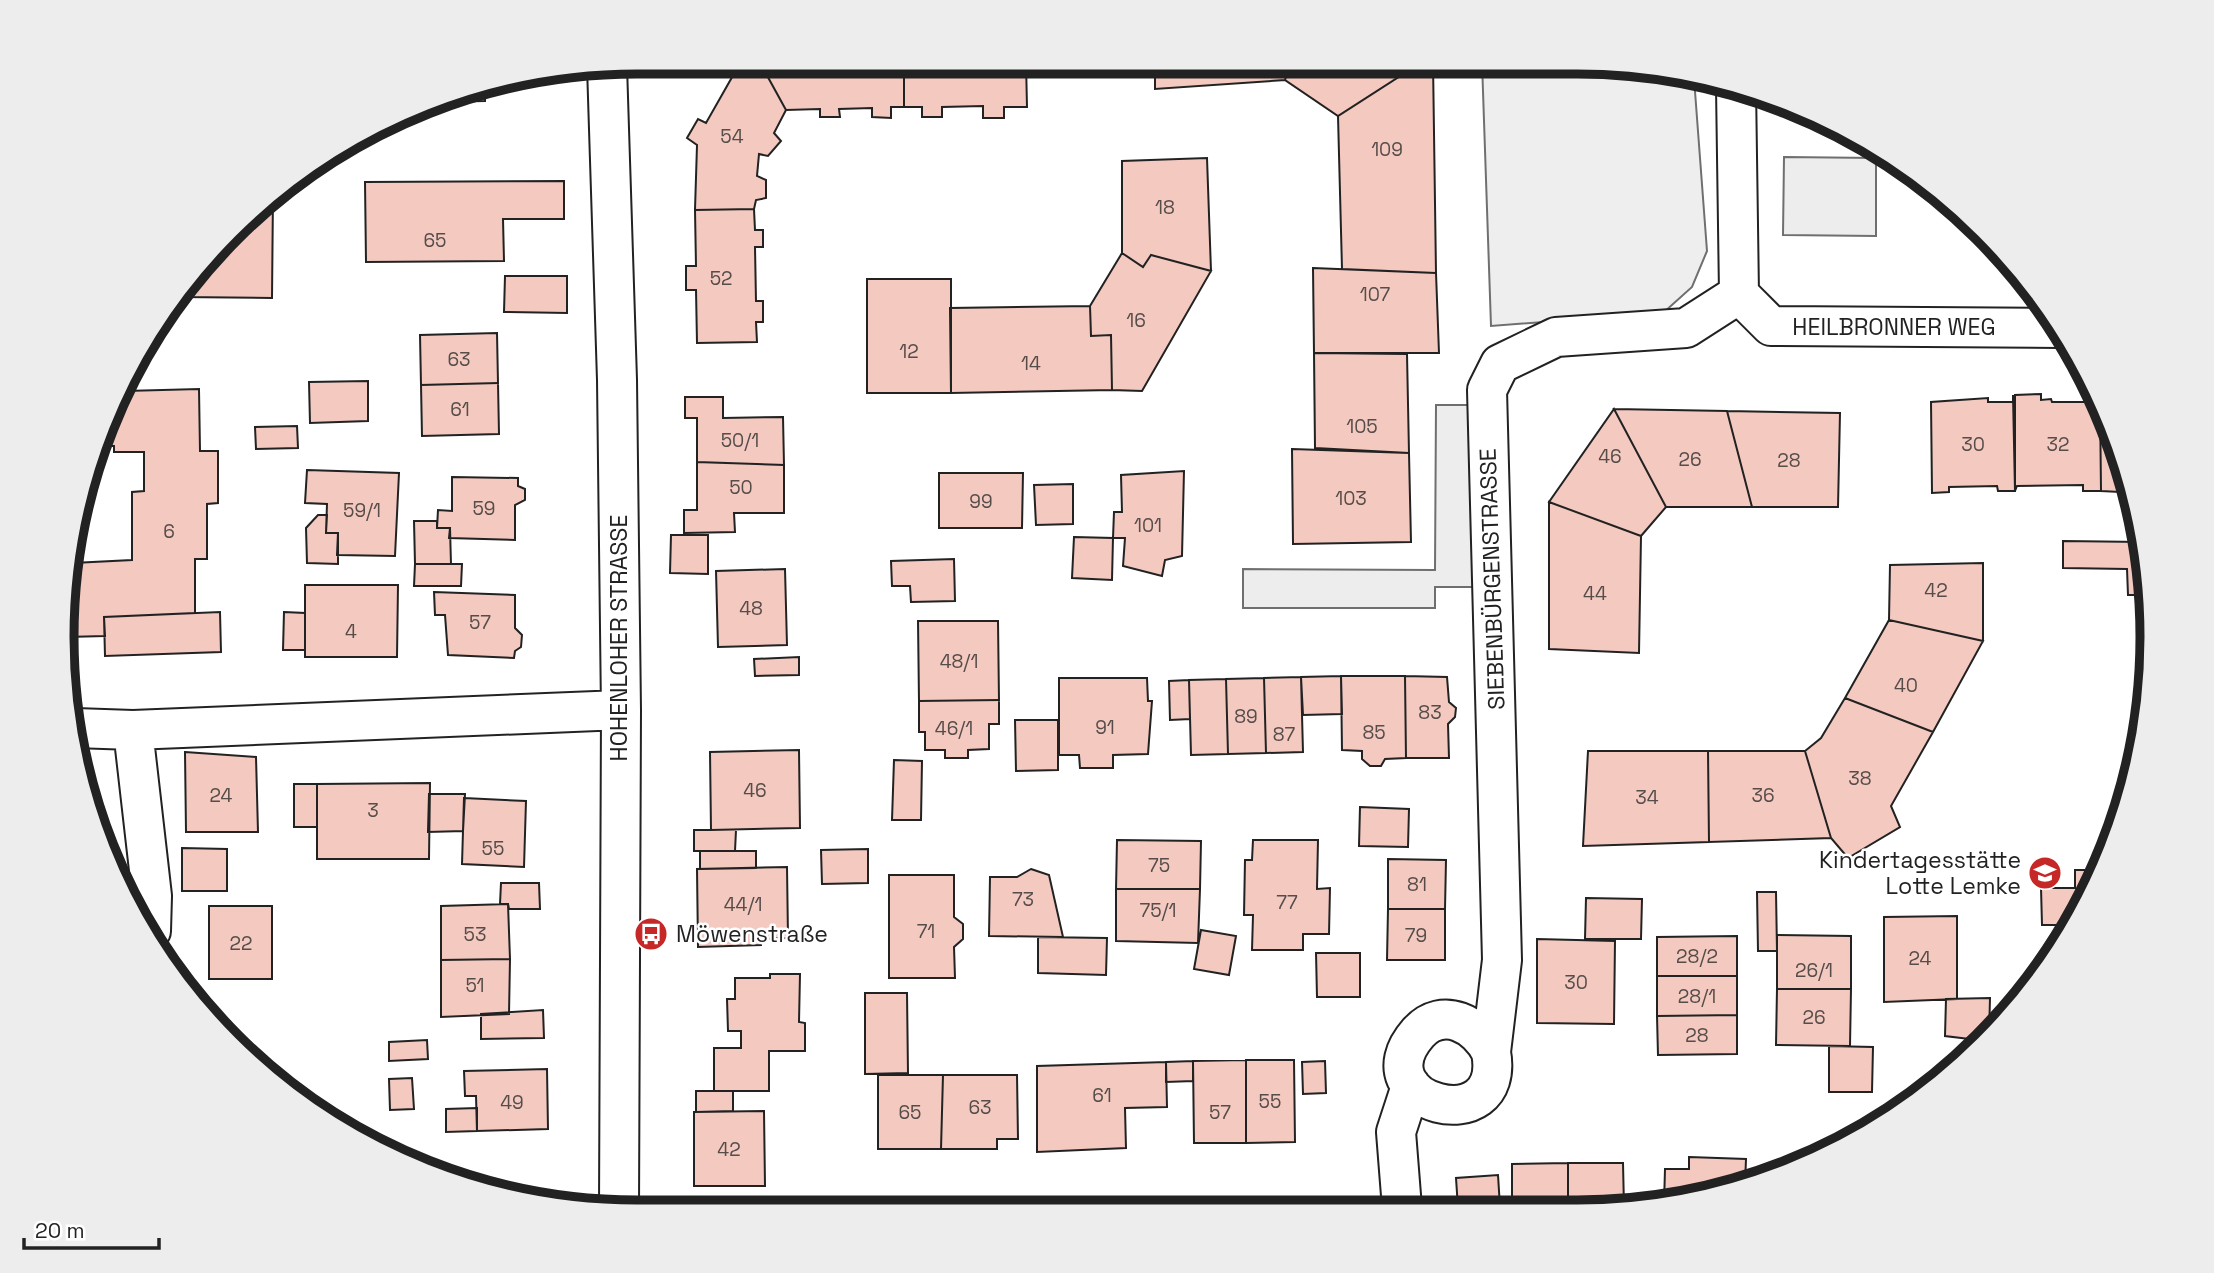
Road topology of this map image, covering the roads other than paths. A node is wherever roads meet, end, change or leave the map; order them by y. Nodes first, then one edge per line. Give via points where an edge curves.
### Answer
1 (607, 75) edge
2 (1736, 97) edge
3 (1739, 294) junction
4 (2048, 328) edge
5 (621, 710) junction
6 (81, 728) edge
7 (133, 730) junction
8 (151, 922) edge
9 (1491, 1052) junction
10 (1411, 1086) junction
11 (620, 1199) edge
12 (1401, 1200) edge

1 - 5 street, HOHENLOHER STRASSE
2 - 3 street
3 - 4 street, HEILBRONNER WEG via 1771,326
3 - 9 street, SIEBENBÜRGENSTRASSE via 1686,328 1556,337 1500,364 1487,390 1502,960
5 - 7 street
5 - 11 street, HOHENLOHER STRASSE
6 - 7 street
7 - 8 street
9 - 10 street, SIEBENBÜRGENSTRASSE via 1490,1076 1482,1091 1468,1102 1437,1105
9 - 10 street via 1473,1026 1438,1020 1423,1027 1410,1042 1405,1058
10 - 12 street via 1396,1132

